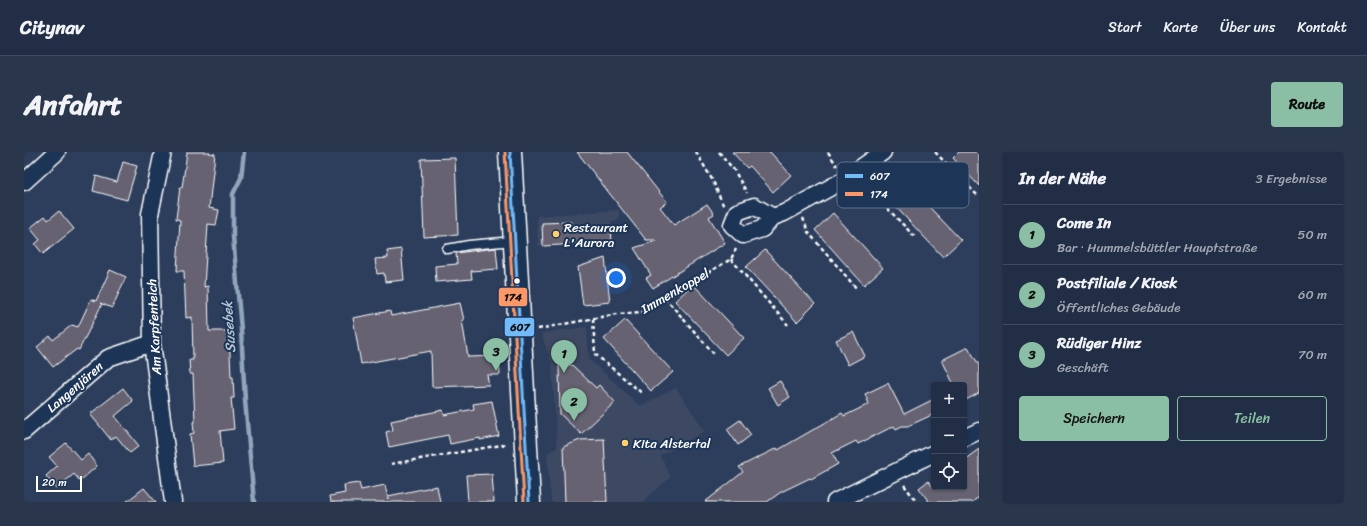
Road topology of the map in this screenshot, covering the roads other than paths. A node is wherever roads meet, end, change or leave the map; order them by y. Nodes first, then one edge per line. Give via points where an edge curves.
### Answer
1 (57, 152) edge
2 (163, 152) edge
3 (510, 152) edge
4 (883, 152) edge
5 (869, 162) edge
6 (24, 182) edge
7 (837, 184) edge
8 (773, 217) junction
9 (515, 241) junction
10 (447, 249) dead end
11 (152, 343) junction
12 (24, 431) edge
13 (979, 431) edge
14 (967, 437) edge
15 (932, 454) edge
16 (173, 502) edge
17 (529, 502) edge
18 (835, 502) edge

1 - 6 street
2 - 11 street, Am Karpfenteich via 150,214
3 - 9 main road
4 - 5 street
7 - 8 street
8 - 8 street via 754,206 737,212 738,230 762,230
9 - 10 lane
9 - 17 main road
11 - 12 street, Langenjären via 108,358
11 - 16 street, Am Karpfenteich
13 - 14 street
15 - 18 street

